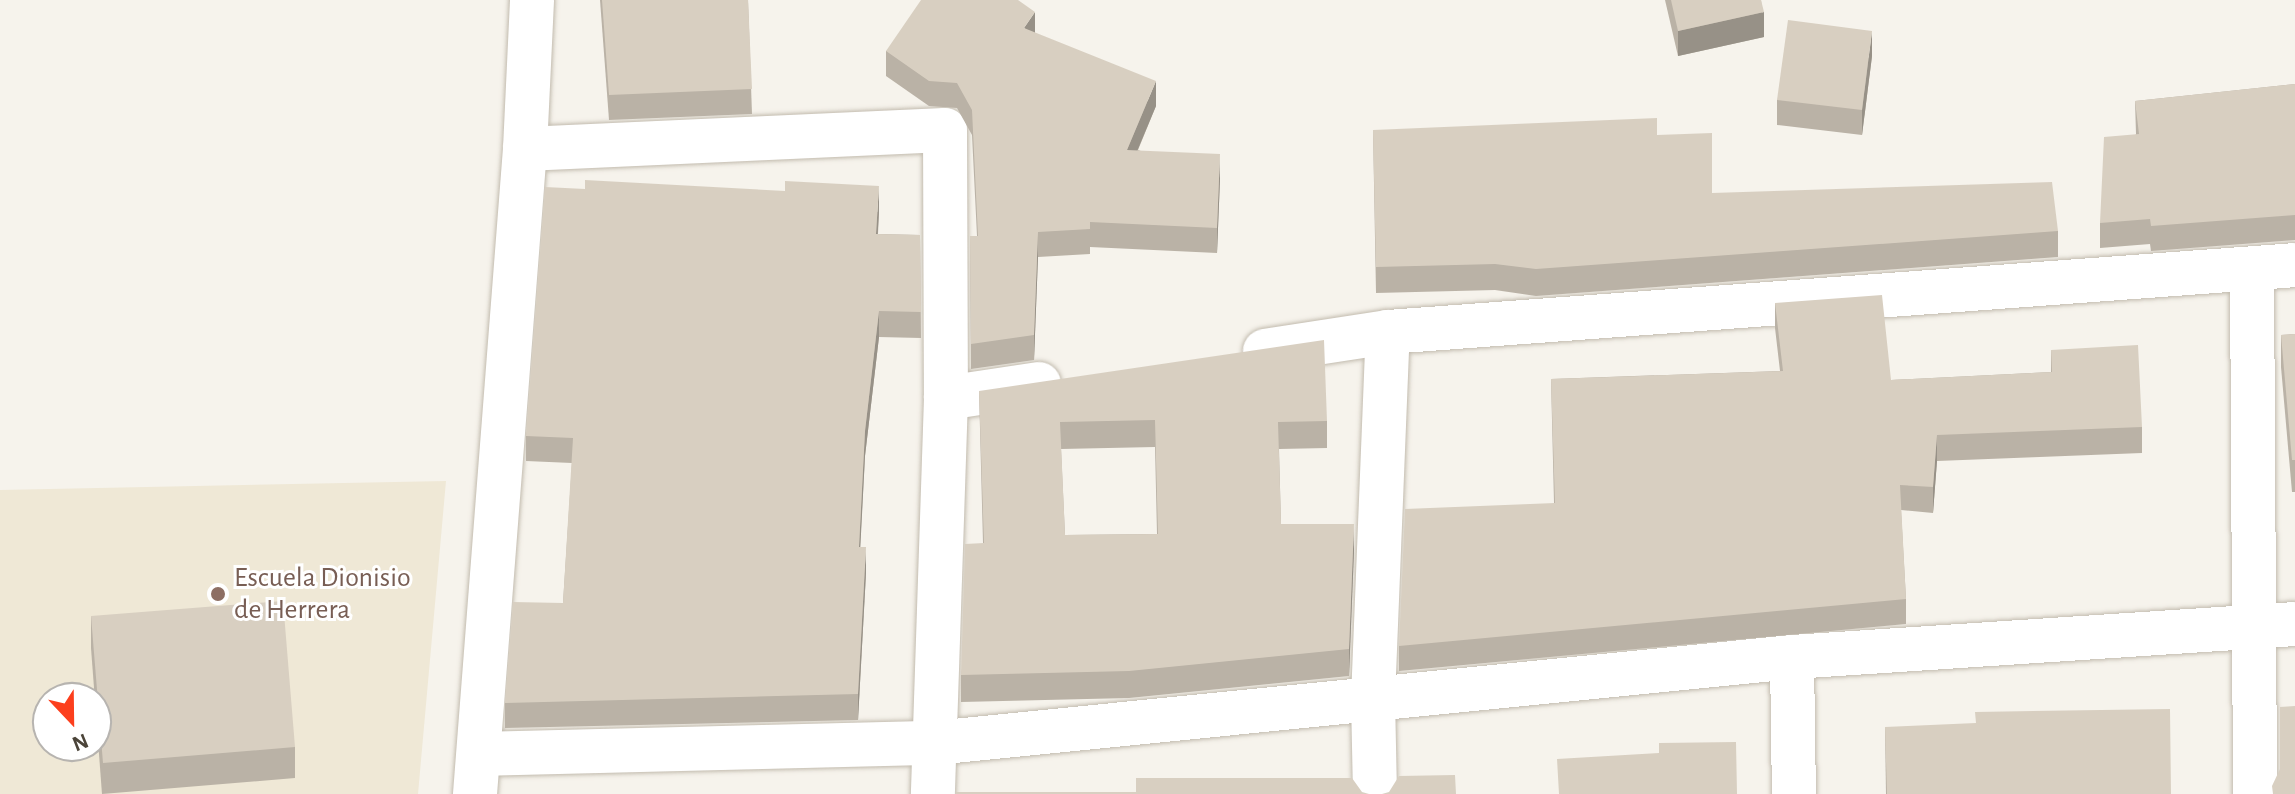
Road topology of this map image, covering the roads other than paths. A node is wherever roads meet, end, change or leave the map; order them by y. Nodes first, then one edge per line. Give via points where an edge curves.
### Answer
1 (532, 0) edge
2 (525, 149) junction
3 (2295, 265) edge
4 (2252, 269) junction
5 (1388, 332) junction
6 (1230, 356) edge
7 (1072, 379) edge
8 (946, 398) junction
9 (2274, 626) edge
10 (1792, 657) junction
11 (1373, 699) junction
12 (934, 743) junction
13 (477, 774) edge
14 (933, 794) edge
15 (1375, 794) edge
16 (1794, 794) edge
17 (2255, 794) edge

1 - 2 street
2 - 8 street via 945,130
2 - 13 street
3 - 4 street
4 - 5 street
4 - 9 street
5 - 6 street
5 - 11 street
7 - 8 street
8 - 12 street via 940,700
9 - 10 street
9 - 17 street
10 - 11 street
10 - 16 street
11 - 12 street
11 - 15 street
12 - 13 street
12 - 14 street

